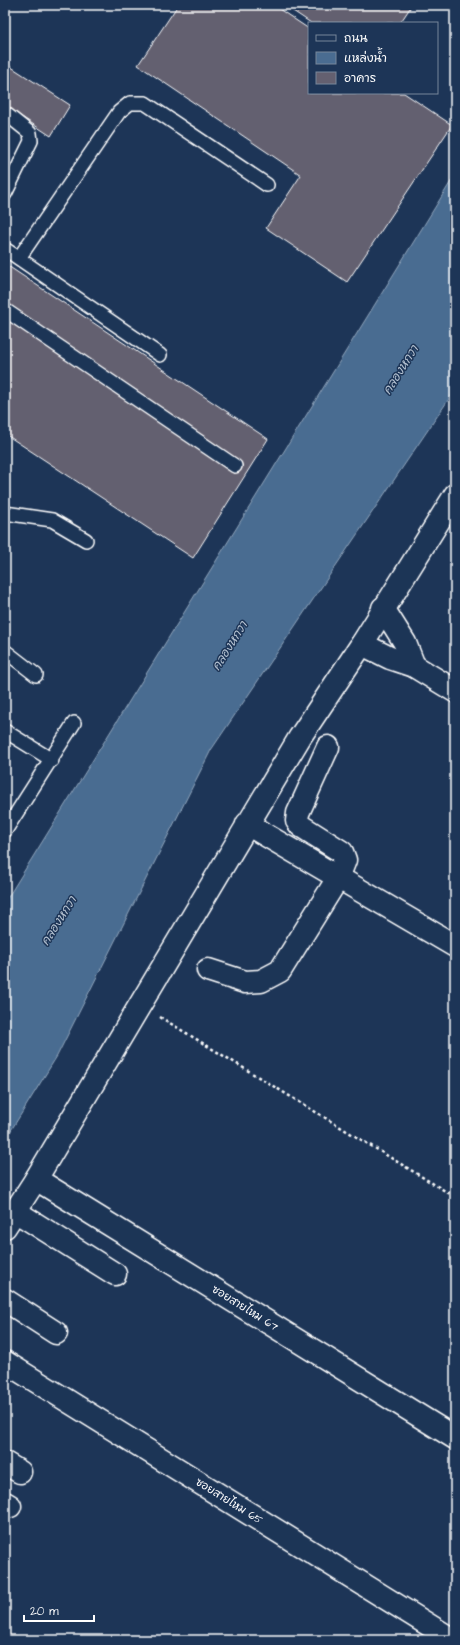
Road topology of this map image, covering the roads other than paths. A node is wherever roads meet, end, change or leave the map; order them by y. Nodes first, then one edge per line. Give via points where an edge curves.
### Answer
1 (5, 113) edge
2 (267, 185) dead end
3 (5, 194) edge
4 (5, 249) edge
5 (19, 258) junction
6 (5, 310) edge
7 (160, 355) dead end
8 (235, 466) dead end
9 (452, 505) edge
10 (5, 513) edge
11 (86, 540) dead end
12 (383, 608) junction
13 (362, 644) junction
14 (5, 651) edge
15 (414, 666) junction
16 (36, 675) dead end
17 (455, 691) edge
18 (74, 723) dead end
19 (5, 731) edge
20 (328, 747) dead end
21 (52, 760) junction
22 (247, 824) junction
23 (5, 831) edge
24 (338, 878) junction
25 (455, 946) edge
26 (208, 970) dead end
27 (36, 1179) junction
28 (10, 1219) edge
29 (116, 1274) dead end
30 (5, 1300) edge
31 (56, 1333) dead end
32 (5, 1362) edge
33 (455, 1438) edge
34 (453, 1640) edge

1 - 3 lane via 30,133 30,141
2 - 5 lane via 145,103 130,103 119,112
4 - 5 lane
5 - 7 lane
6 - 8 lane
9 - 12 street
10 - 11 lane via 52,520
12 - 13 street
12 - 15 street via 405,643
13 - 15 street
13 - 22 street via 300,737
14 - 16 lane
15 - 17 street
18 - 21 lane
19 - 21 lane
20 - 24 street via 297,821 342,852 345,860
21 - 23 lane
22 - 24 street
22 - 27 street
24 - 25 street
24 - 26 street via 280,971 261,981 245,982
27 - 28 street
27 - 33 street, ซอยสายไหม 67
28 - 29 street
30 - 31 street
32 - 34 street, ซอยสายไหม 65

